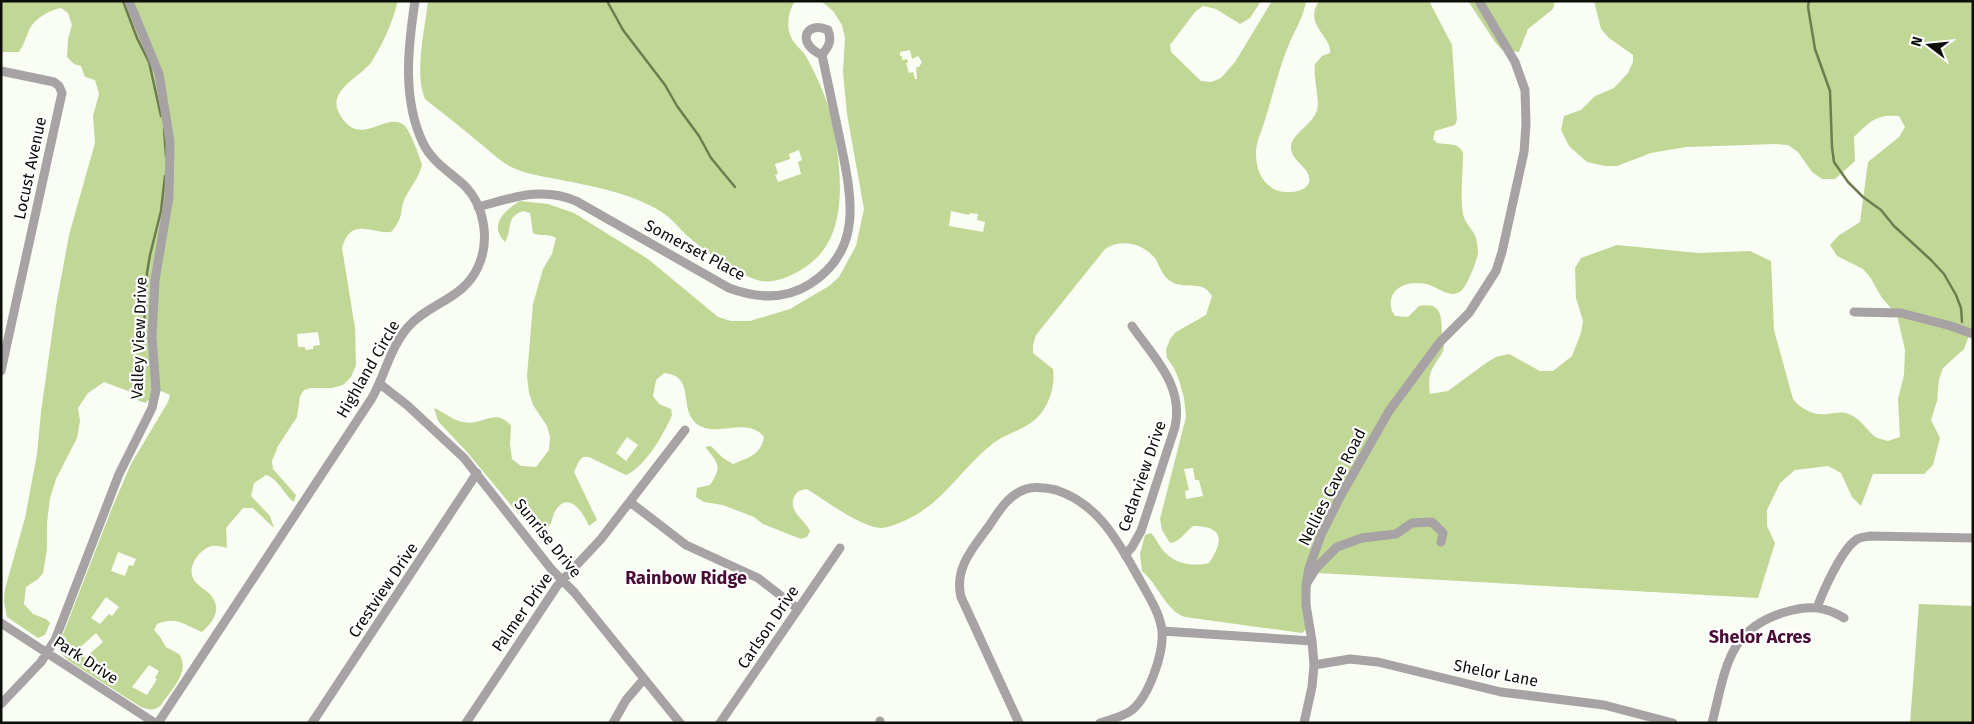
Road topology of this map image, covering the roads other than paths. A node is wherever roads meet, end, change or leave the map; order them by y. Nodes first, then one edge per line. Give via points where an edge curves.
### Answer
1 (129, 1) edge
2 (415, 1) edge
3 (1479, 1) edge
4 (822, 54) dead end
5 (1, 71) edge
6 (478, 207) junction
7 (1854, 312) dead end
8 (1132, 326) dead end
9 (1973, 334) edge
10 (1, 371) edge
11 (380, 384) junction
12 (685, 430) dead end
13 (477, 473) junction
14 (630, 502) junction
15 (1973, 538) edge
16 (1441, 542) dead end
17 (840, 548) dead end
18 (1125, 555) junction
19 (562, 580) junction
20 (1306, 585) junction
21 (1817, 608) junction
22 (798, 609) junction
23 (1844, 618) dead end
24 (1, 623) edge
25 (1162, 631) junction
26 (1312, 641) junction
27 (47, 653) junction
28 (1314, 665) junction
29 (644, 679) junction
30 (1, 704) edge
31 (156, 723) edge
32 (312, 723) edge
33 (466, 723) edge
34 (613, 723) edge
35 (680, 723) edge
36 (720, 723) edge
37 (1019, 723) edge
38 (1100, 723) edge
39 (1304, 723) edge
40 (1673, 723) edge
41 (1712, 723) edge

1 - 27 street, Valley View Drive via 159,74 170,142 169,197 155,280 152,337 156,390 152,408 119,474 59,630
2 - 6 street, Highland Circle via 408,73 419,132 434,159 464,186
3 - 20 street, Nellies Cave Road via 1515,62 1525,90 1524,152 1502,252 1496,271 1468,313 1440,342 1389,411 1321,535
4 - 6 street, Somerset Place via 848,180 851,220 845,242 831,266 818,279 798,290 775,296 741,293 563,196 526,194
5 - 10 street, Locust Avenue via 54,82 60,88 61,97
6 - 11 street, Highland Circle via 484,226 484,244 475,273 457,294 409,326 392,351
7 - 9 street via 1901,313
8 - 18 street, Cedarview Drive via 1169,380 1178,410 1141,531
11 - 13 street, Sunrise Drive via 456,450
11 - 31 street, Highland Circle
12 - 14 street, Palmer Drive
13 - 19 street, Sunrise Drive
13 - 32 street, Crestview Drive
14 - 19 street, Palmer Drive
14 - 22 street via 686,545 758,578
15 - 21 street via 1871,536 1856,539 1843,554
16 - 20 street via 1443,532 1432,522 1412,523 1396,534 1362,538 1337,547 1317,567
17 - 22 street, Carlson Drive
18 - 25 street via 1156,611
18 - 37 street via 1110,529 1083,503 1064,493 1034,488 1015,494 1005,504 965,561 959,580 961,597
19 - 29 street, Sunrise Drive
19 - 33 street, Palmer Drive
20 - 26 street, Nellies Cave Road
21 - 23 street via 1830,610
21 - 41 street via 1770,616 1742,638 1728,663
22 - 36 street, Carlson Drive
24 - 27 street, Park Drive
25 - 26 street
25 - 38 street via 1160,656 1140,701 1126,714
26 - 28 street, Nellies Cave Road
27 - 30 street, Valley View Drive
27 - 31 street, Park Drive
28 - 39 street, Nellies Cave Road
28 - 40 street, Shelor Lane via 1350,659 1378,662 1500,692 1604,705
29 - 34 street via 626,700
29 - 35 street, Sunrise Drive

